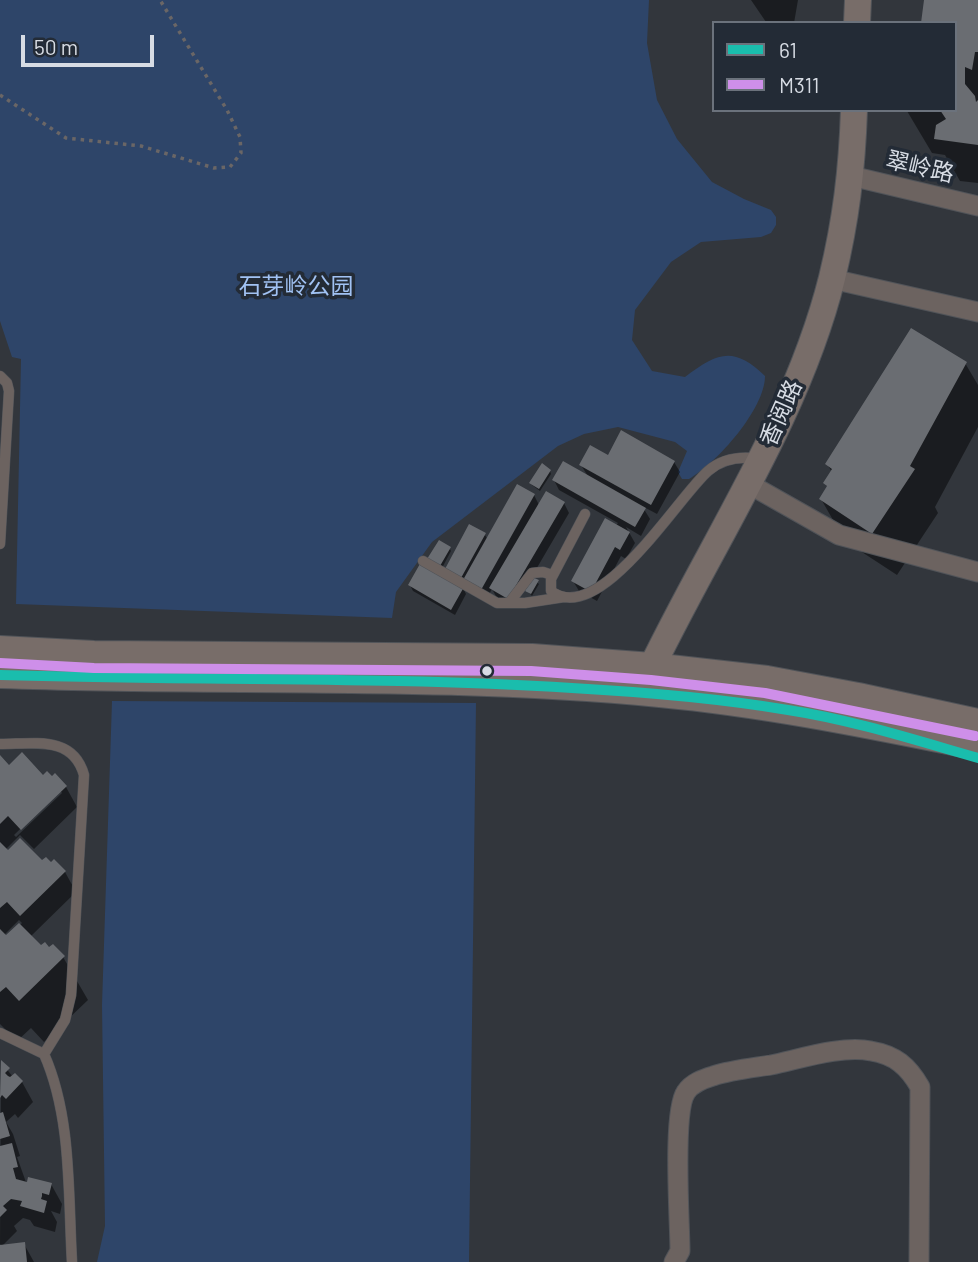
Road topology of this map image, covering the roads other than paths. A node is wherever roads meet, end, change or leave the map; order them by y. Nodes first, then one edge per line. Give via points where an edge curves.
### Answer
1 (858, 0) edge
2 (857, 21) edge
3 (854, 112) edge
4 (851, 176) junction
5 (978, 206) edge
6 (832, 279) junction
7 (978, 312) edge
8 (0, 376) edge
9 (760, 459) junction
10 (748, 484) junction
11 (585, 514) dead end
12 (0, 544) edge
13 (423, 561) dead end
14 (978, 572) edge
15 (552, 575) junction
16 (564, 597) junction
17 (509, 603) junction
18 (0, 649) edge
19 (652, 666) junction
20 (0, 675) edge
21 (640, 692) junction
22 (859, 696) junction
23 (978, 713) edge
24 (850, 722) junction
25 (978, 722) edge
26 (0, 744) edge
27 (978, 747) edge
28 (978, 758) edge
29 (0, 1033) edge
30 (44, 1054) junction
31 (72, 1262) edge
32 (674, 1262) edge
33 (919, 1262) edge

1 - 2 main road
3 - 4 main road, 香阅路
4 - 5 street, 翠岭路
4 - 6 main road, 香阅路
6 - 7 street
6 - 9 main road, 香阅路 via 804,360
8 - 12 lane via 9,391
9 - 10 main road, 香阅路
9 - 16 lane via 736,458 709,470 605,585
10 - 14 street via 839,535
10 - 19 main road, 香阅路
11 - 15 lane
13 - 17 lane via 497,603
15 - 16 lane via 551,591
15 - 17 lane via 532,573
16 - 17 lane
18 - 19 main road via 94,654 532,657
19 - 21 main road, 香阅路
19 - 22 main road via 767,679
20 - 21 main road via 459,681
21 - 24 main road
22 - 23 main road
22 - 25 main road
24 - 27 main road
24 - 28 main road
26 - 30 lane via 63,747 81,763 84,775 71,995 65,1020
29 - 30 lane
30 - 31 lane via 62,1108
32 - 33 street via 680,1251 680,1108 693,1084 715,1075 853,1049 897,1059 920,1087

